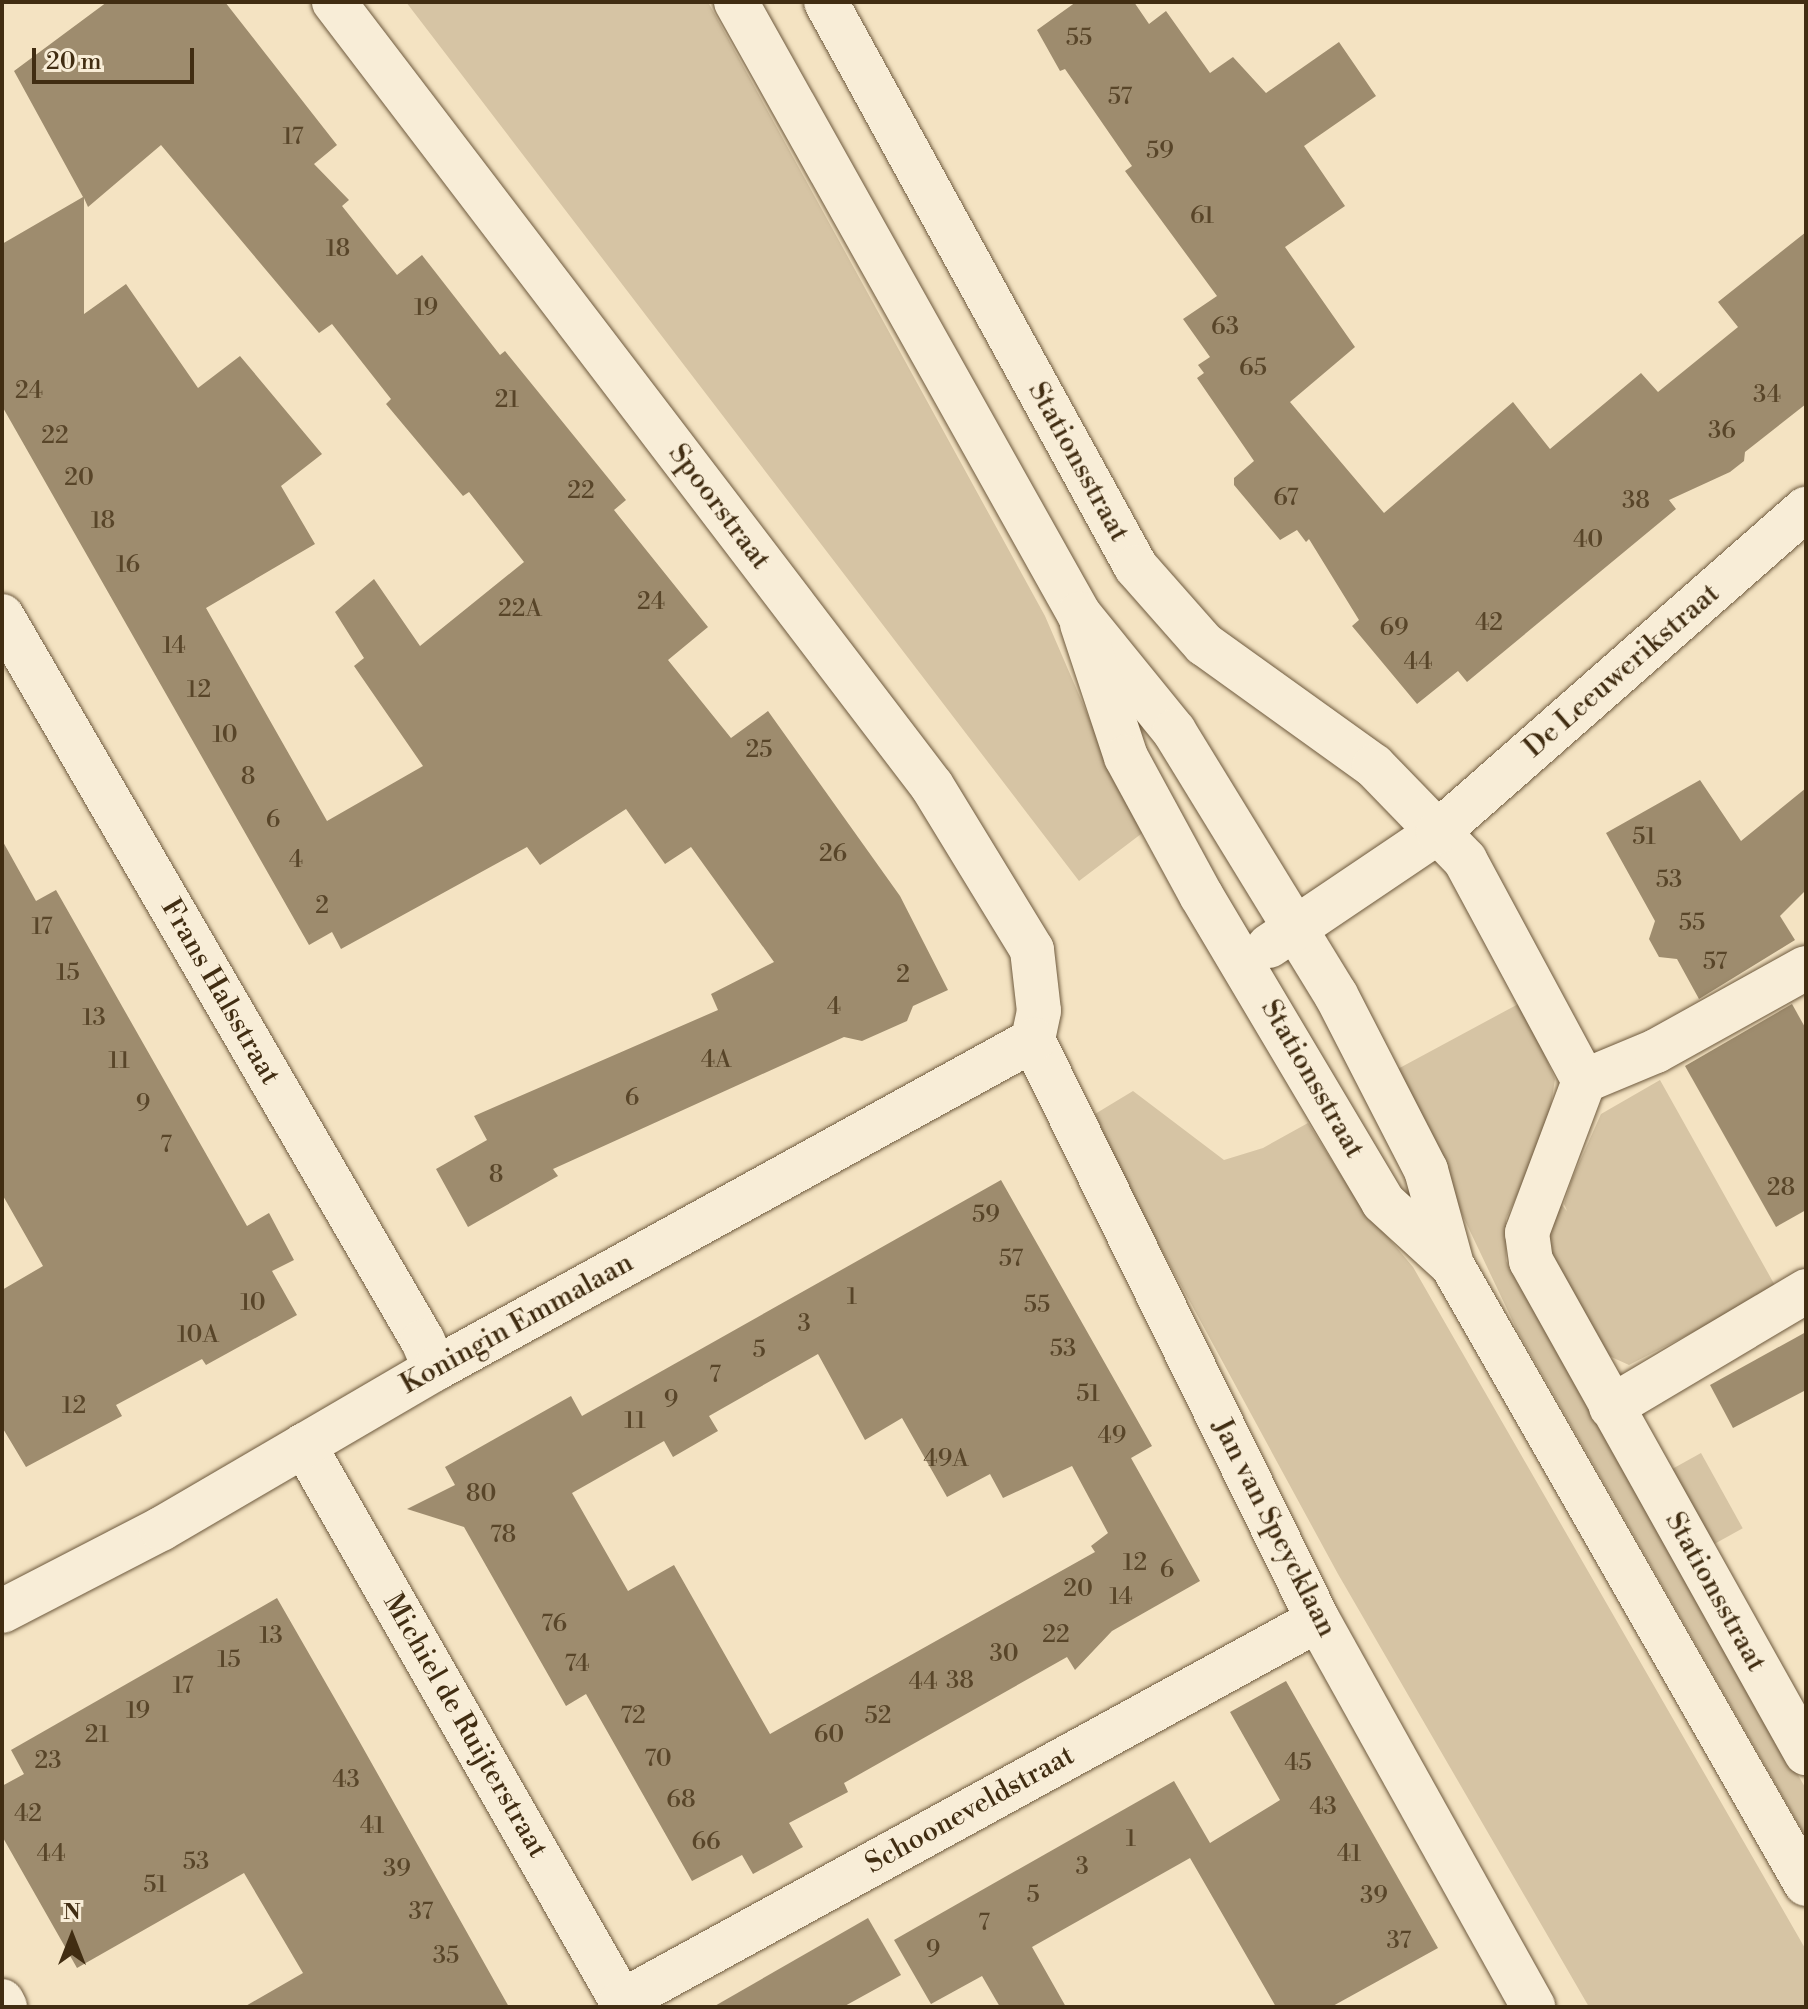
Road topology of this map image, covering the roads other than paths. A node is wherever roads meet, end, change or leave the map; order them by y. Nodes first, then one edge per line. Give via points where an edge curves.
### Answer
1 (334, 2) edge
2 (736, 2) edge
3 (826, 2) edge
4 (1806, 509) edge
5 (1079, 614) junction
6 (2, 616) edge
7 (13, 663) edge
8 (1438, 832) junction
9 (1294, 929) junction
10 (1245, 961) junction
11 (1806, 968) edge
12 (1033, 1040) junction
13 (1584, 1081) junction
14 (1452, 1265) junction
15 (1806, 1291) edge
16 (435, 1369) junction
17 (1611, 1407) junction
18 (304, 1445) junction
19 (2, 1611) edge
20 (1318, 1620) junction
21 (1806, 1753) edge
22 (1806, 1884) edge
23 (2, 2001) edge
24 (624, 2004) edge
25 (5, 2007) edge
26 (1533, 2007) edge

1 - 12 street, Spoorstraat via 932,786 1032,950 1039,1011
2 - 5 street, Stationsstraat
3 - 8 street, Stationsstraat via 1136,567 1204,644 1374,766
4 - 8 street, De Leeuwerikstraat
5 - 9 street, Stationsstraat via 1174,731
5 - 10 street, Stationsstraat via 1126,757 1201,895
6 - 7 street, Frans Halsstraat
7 - 16 street, Frans Halsstraat via 416,1327
8 - 9 street, De Leeuwerikstraat
8 - 13 street via 1465,860
9 - 10 street, De Leeuwerikstraat
9 - 14 street, Stationsstraat via 1336,995 1426,1170
10 - 14 street, Stationsstraat via 1383,1202
11 - 13 street via 1656,1051
12 - 16 street, Koningin Emmalaan
12 - 20 street, Jan van Speycklaan
13 - 17 street, Stationsstraat via 1527,1233 1531,1261
14 - 22 street, Stationsstraat
15 - 17 street
16 - 18 street, Koningin Emmalaan
17 - 21 street, Stationsstraat
18 - 19 street, Koningin Emmalaan via 161,1529
18 - 24 street, Michiel de Ruijterstraat
20 - 24 street, Schooneveldstraat
20 - 26 street, Jan van Speycklaan
23 - 25 street

